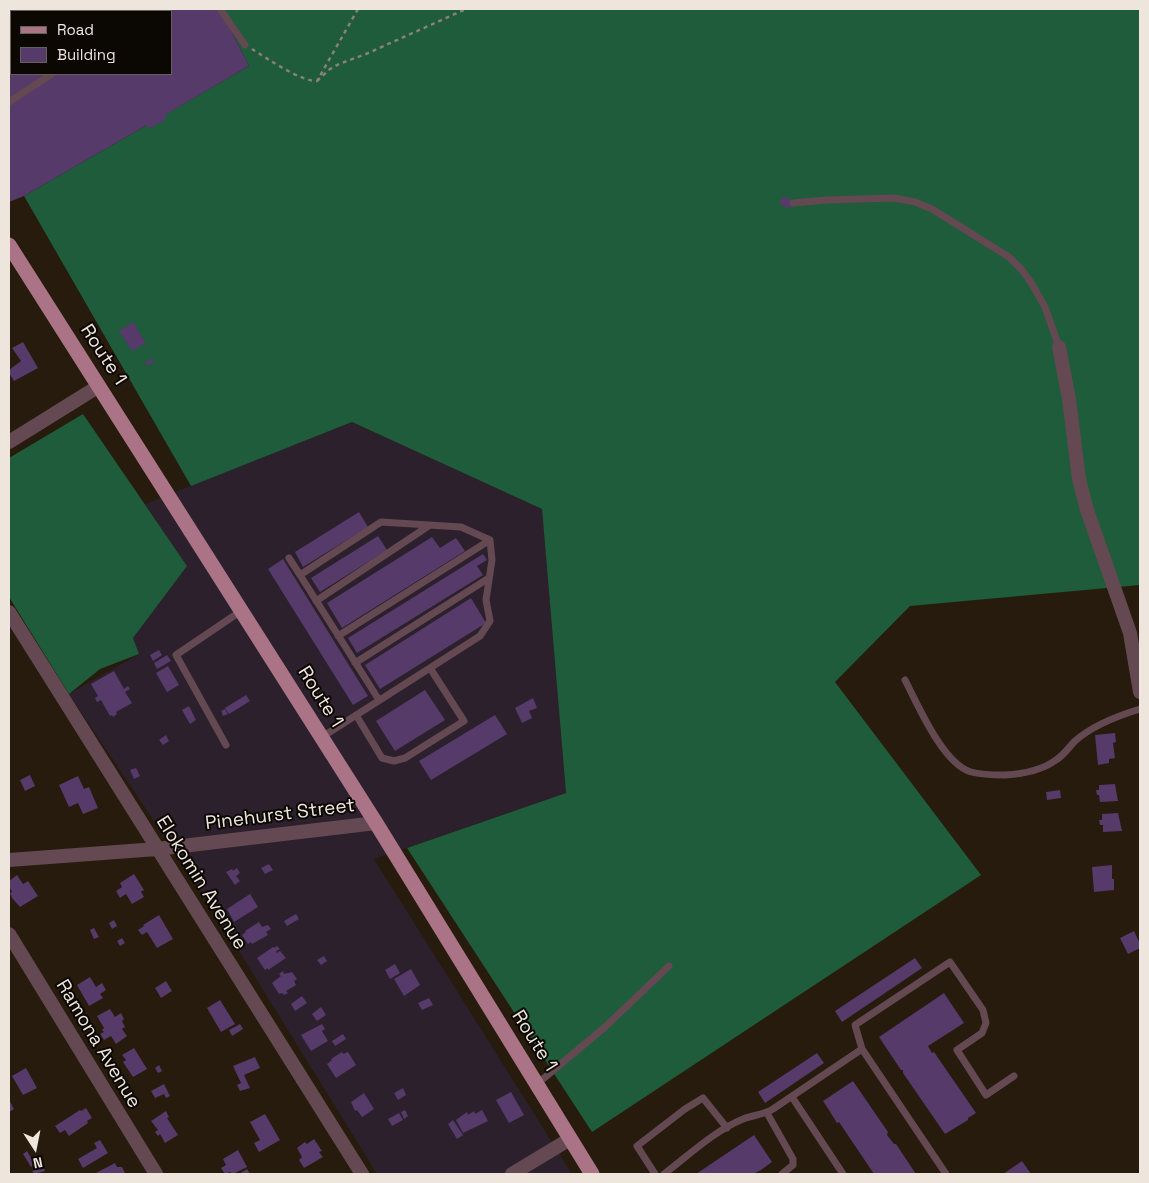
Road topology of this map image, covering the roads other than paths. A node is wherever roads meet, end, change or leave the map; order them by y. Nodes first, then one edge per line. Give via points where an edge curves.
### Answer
1 (220, 9) edge
2 (245, 45) road end
3 (50, 75) edge
4 (9, 102) edge
5 (793, 203) dead end
6 (9, 245) edge
7 (1059, 347) joint
8 (99, 386) junction
9 (9, 442) edge
10 (430, 525) junction
11 (490, 540) junction
12 (288, 558) dead end
13 (300, 575) junction
14 (489, 578) junction
15 (316, 602) junction
16 (241, 610) junction
17 (9, 612) edge
18 (338, 636) junction
19 (355, 663) junction
20 (430, 668) junction
21 (905, 680) dead end
22 (1140, 692) edge
23 (379, 700) junction
24 (1140, 710) edge
25 (356, 715) junction
26 (322, 737) junction
27 (226, 745) dead end
28 (376, 823) junction
29 (157, 849) junction
30 (9, 860) edge
31 (9, 934) edge
32 (669, 966) dead end
33 (862, 1049) junction
34 (1014, 1076) dead end
35 (537, 1084) junction
36 (792, 1097) junction
37 (767, 1113) junction
38 (727, 1128) junction
39 (570, 1139) junction
40 (156, 1174) edge
41 (362, 1174) edge
42 (512, 1174) edge
43 (592, 1174) edge
44 (654, 1174) edge
45 (664, 1174) edge
46 (782, 1174) edge
47 (842, 1174) edge
48 (946, 1174) edge

1 - 2 lane
3 - 4 lane
5 - 7 lane via 894,198 932,209 1009,257 1022,270 1045,307
6 - 8 main road, Route 1
7 - 22 street via 1079,479 1130,633
8 - 9 street
8 - 16 main road, Route 1
10 - 11 lane via 462,527
10 - 13 lane via 381,522
10 - 15 lane
11 - 14 lane via 492,560
11 - 18 lane
12 - 13 lane
13 - 15 lane
14 - 19 lane
14 - 20 lane via 486,600 490,621 480,636
15 - 18 lane
16 - 26 main road, Route 1
16 - 27 lane via 176,655
17 - 29 street, Elokomin Avenue
18 - 19 lane
19 - 23 lane
20 - 23 lane
20 - 25 lane via 464,721 405,758 387,760 382,758
21 - 24 lane via 944,750 970,772 992,775 1016,775 1045,767 1099,725
23 - 25 lane
25 - 26 lane
26 - 28 main road, Route 1
28 - 29 street, Pinehurst Street
28 - 35 main road, Route 1
29 - 30 street, Pinehurst Street
29 - 41 street, Elokomin Avenue
31 - 40 street, Ramona Avenue
32 - 35 lane via 605,1027
33 - 34 lane via 855,1025 950,962 983,1010 986,1023 982,1033 957,1050 986,1095
33 - 36 lane
33 - 48 lane
35 - 39 main road, Route 1
36 - 37 lane
36 - 47 lane
37 - 38 lane
37 - 46 lane via 793,1159 793,1165
38 - 44 lane via 703,1098 685,1109 637,1146
38 - 45 lane
39 - 42 street
39 - 43 main road, Route 1

